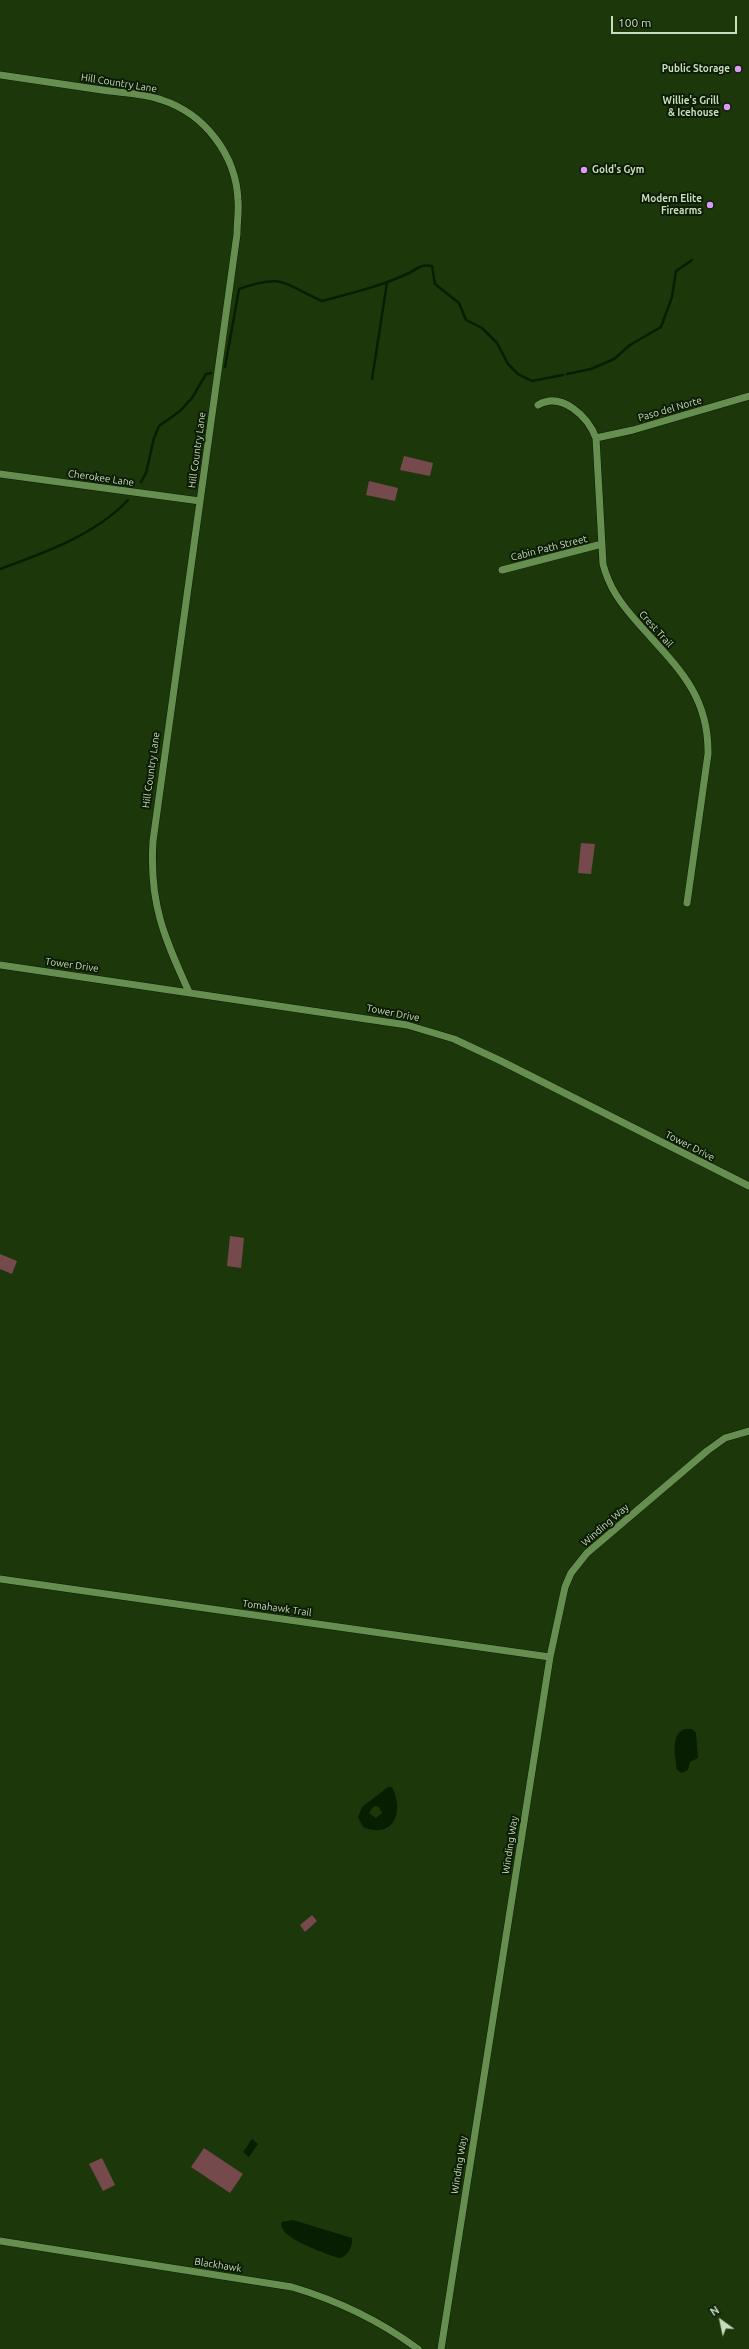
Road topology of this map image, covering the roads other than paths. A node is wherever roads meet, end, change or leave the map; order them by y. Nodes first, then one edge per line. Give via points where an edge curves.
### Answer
1 (0, 75) edge
2 (749, 396) edge
3 (538, 405) dead end
4 (596, 438) junction
5 (0, 474) edge
6 (200, 501) junction
7 (602, 544) junction
8 (502, 570) dead end
9 (687, 903) dead end
10 (0, 965) edge
11 (189, 992) junction
12 (749, 1186) edge
13 (749, 1431) edge
14 (0, 1579) edge
15 (550, 1657) junction
16 (0, 2240) edge
17 (418, 2349) edge
18 (441, 2349) edge

1 - 6 street, Hill Country Lane via 161,99 180,106 202,122 229,160 238,200 237,234
2 - 4 street, Paso del Norte via 633,430
3 - 4 street, Crest Trail via 548,401 557,402 577,412 589,424
4 - 7 street, Crest Trail
5 - 6 street, Cherokee Lane
6 - 11 street, Hill Country Lane via 156,808 152,863 154,893 161,926
7 - 8 street, Cabin Path Street
7 - 9 street, Crest Trail via 605,573 617,598 692,685 705,718 708,754
10 - 11 street, Tower Drive
11 - 12 street, Tower Drive via 407,1024 454,1039
13 - 15 street, Winding Way via 725,1438 707,1451 587,1553 571,1573 565,1587
14 - 15 street, Tomahawk Trail
15 - 18 street, Winding Way
16 - 17 street, Blackhawk via 292,2286 323,2296 383,2324

